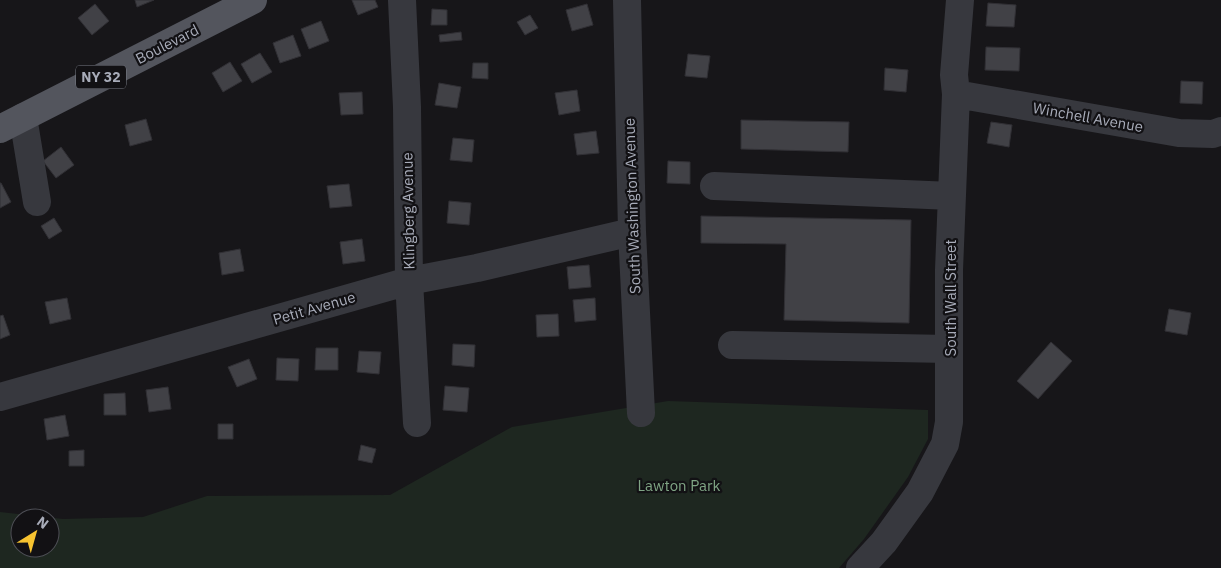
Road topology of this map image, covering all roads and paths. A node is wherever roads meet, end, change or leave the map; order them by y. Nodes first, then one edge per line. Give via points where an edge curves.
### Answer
1 (253, 0) edge
2 (402, 0) edge
3 (627, 0) edge
4 (960, 0) edge
5 (956, 94) junction
6 (12, 123) edge
7 (1221, 131) edge
8 (714, 186) dead end
9 (952, 196) junction
10 (38, 202) dead end
11 (632, 232) junction
12 (409, 281) junction
13 (732, 345) dead end
14 (949, 349) junction
15 (0, 397) edge
16 (641, 413) dead end
17 (417, 423) dead end
18 (860, 568) edge

1 - 6 main road, Boulevard / NY 32
2 - 12 street, Klingberg Avenue
3 - 11 street, South Washington Avenue
4 - 5 street, South Wall Street via 954,75
5 - 7 street, Winchell Avenue via 1179,133 1213,134
5 - 9 street, South Wall Street
6 - 10 street
8 - 9 street
9 - 14 street, South Wall Street
11 - 12 street, Petit Avenue
11 - 16 street, South Washington Avenue
12 - 15 street, Petit Avenue
12 - 17 street, Klingberg Avenue
13 - 14 street
14 - 18 street, South Wall Street via 949,422 945,444 920,492 884,542

